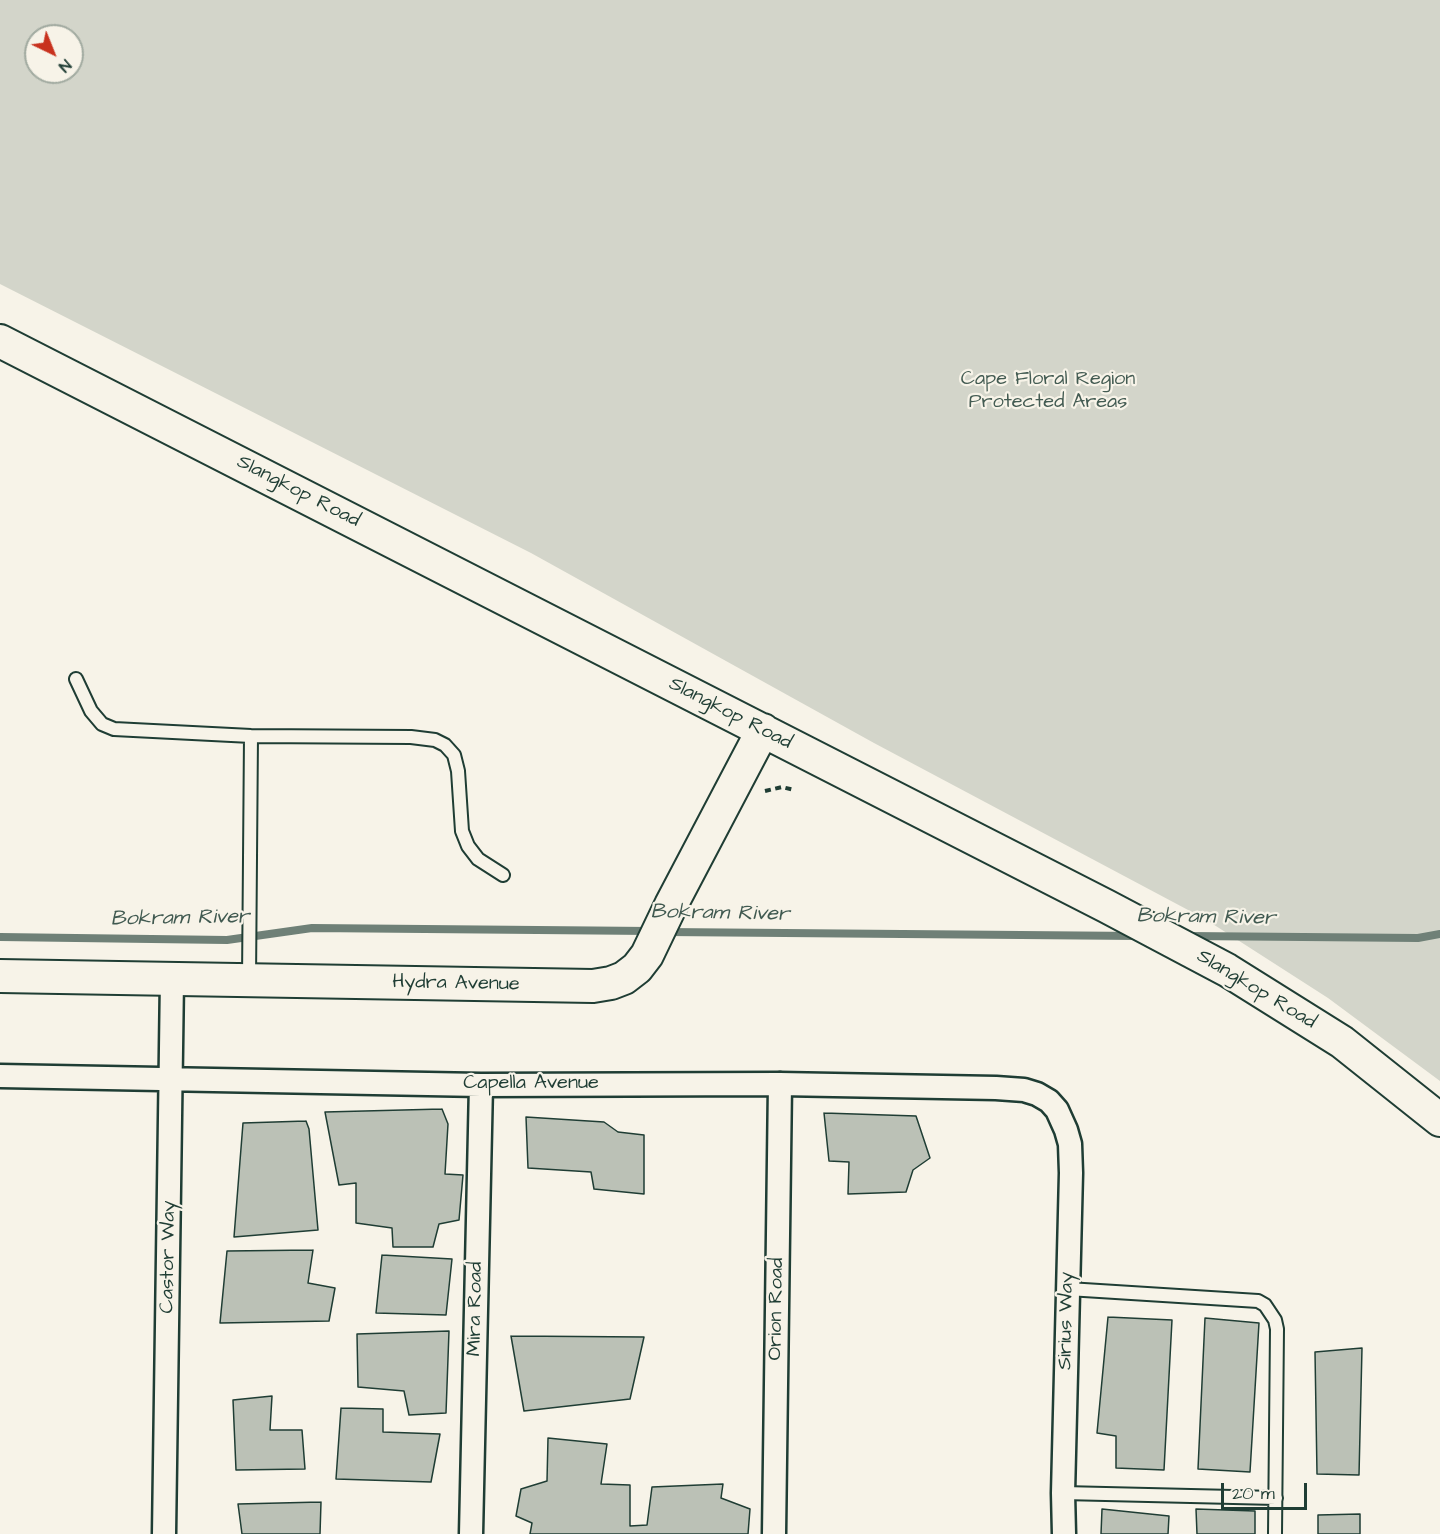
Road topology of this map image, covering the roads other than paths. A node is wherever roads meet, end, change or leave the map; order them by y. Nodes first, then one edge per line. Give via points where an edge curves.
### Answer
1 (0, 341) edge
2 (76, 679) dead end
3 (763, 730) junction
4 (251, 735) junction
5 (504, 875) dead end
6 (249, 969) junction
7 (0, 976) edge
8 (172, 979) junction
9 (0, 1076) edge
10 (172, 1079) junction
11 (780, 1084) junction
12 (481, 1085) junction
13 (1057, 1110) joint
14 (1440, 1120) edge
15 (1068, 1289) junction
16 (1063, 1492) junction
17 (1276, 1498) junction
18 (164, 1534) edge
19 (471, 1534) edge
20 (774, 1534) edge
21 (1064, 1534) edge
22 (1275, 1534) edge

1 - 3 main road, Slangkop Road
2 - 4 lane via 91,711 102,724 114,729
3 - 6 main road, Hydra Avenue via 647,955 624,978 593,986
3 - 14 main road, Slangkop Road via 1227,970 1342,1042
4 - 5 lane via 411,737 446,745 454,755 458,771 462,831 468,846 478,859
4 - 6 lane
6 - 8 main road, Hydra Avenue
7 - 8 main road, Hydra Avenue
8 - 10 street, Castor Way
9 - 10 street, Capella Avenue
10 - 12 street, Capella Avenue
10 - 18 street, Castor Way
11 - 12 street, Capella Avenue
11 - 13 street, Capella Avenue via 1024,1090 1049,1101
11 - 20 street, Orion Road
12 - 19 street, Mira Road
13 - 15 street, Sirius Way via 1070,1144
15 - 16 street, Sirius Way
15 - 17 lane via 1258,1301 1265,1305 1277,1329
16 - 17 lane
16 - 21 street, Sirius Way
17 - 22 lane

